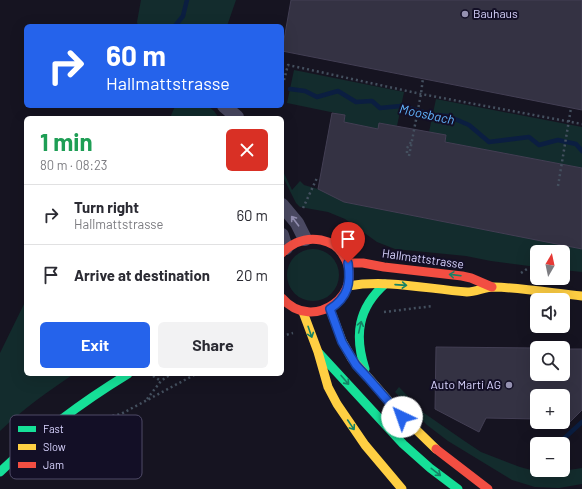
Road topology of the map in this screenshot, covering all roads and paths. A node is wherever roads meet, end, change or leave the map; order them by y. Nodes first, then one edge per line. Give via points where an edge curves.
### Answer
1 (422, 78) dead end
2 (284, 80) dead end
3 (421, 96) junction
4 (227, 108) edge
5 (571, 108) dead end
6 (237, 114) edge
7 (569, 122) junction
8 (582, 124) edge
9 (408, 155) dead end
10 (317, 178) dead end
11 (558, 186) dead end
12 (284, 207) edge
13 (301, 215) dead end
14 (305, 239) junction
15 (284, 251) edge
16 (348, 263) junction
17 (385, 284) junction
18 (348, 286) junction
19 (492, 287) junction
20 (582, 296) edge
21 (284, 302) edge
22 (427, 307) dead end
23 (330, 309) junction
24 (303, 312) junction
25 (380, 313) dead end
26 (318, 352) junction
27 (125, 376) edge
28 (154, 376) dead end
29 (168, 376) edge
30 (192, 376) edge
31 (368, 378) junction
32 (161, 381) junction
33 (146, 401) junction
34 (66, 415) edge
35 (116, 415) edge
36 (10, 462) edge
37 (461, 469) junction
38 (0, 472) edge
39 (402, 489) edge
40 (458, 489) edge
41 (488, 489) edge
42 (500, 489) edge

1 - 3 path
2 - 3 path via 288,65
3 - 7 path
3 - 9 path
4 - 6 street
5 - 7 path
7 - 8 path
7 - 11 path
10 - 13 path
14 -> 12 street via 298,223
14 - 15 main road via 295,242
14 - 16 main road via 330,242 344,255
16 - 18 main road
19 -> 16 main road, Hallmattstrasse via 462,276 384,267 363,262
17 - 18 main road, Hallmattstrasse via 364,283
17 -> 19 main road, Hallmattstrasse via 469,292
31 -> 17 main road via 361,361 358,334 370,299
18 - 23 main road via 338,304
19 - 20 main road, Hallmattstrasse
21 - 24 main road
22 - 25 path
23 - 24 main road
23 - 31 main road via 346,351
24 -> 26 main road
26 -> 39 main road via 328,387 337,404 365,445
26 -> 40 main road via 409,449
27 - 34 main road
28 - 32 path
29 - 32 path
30 - 33 path
31 - 37 main road via 412,427
32 - 33 path
33 - 35 path
36 - 38 main road
37 - 41 main road
37 - 42 main road

